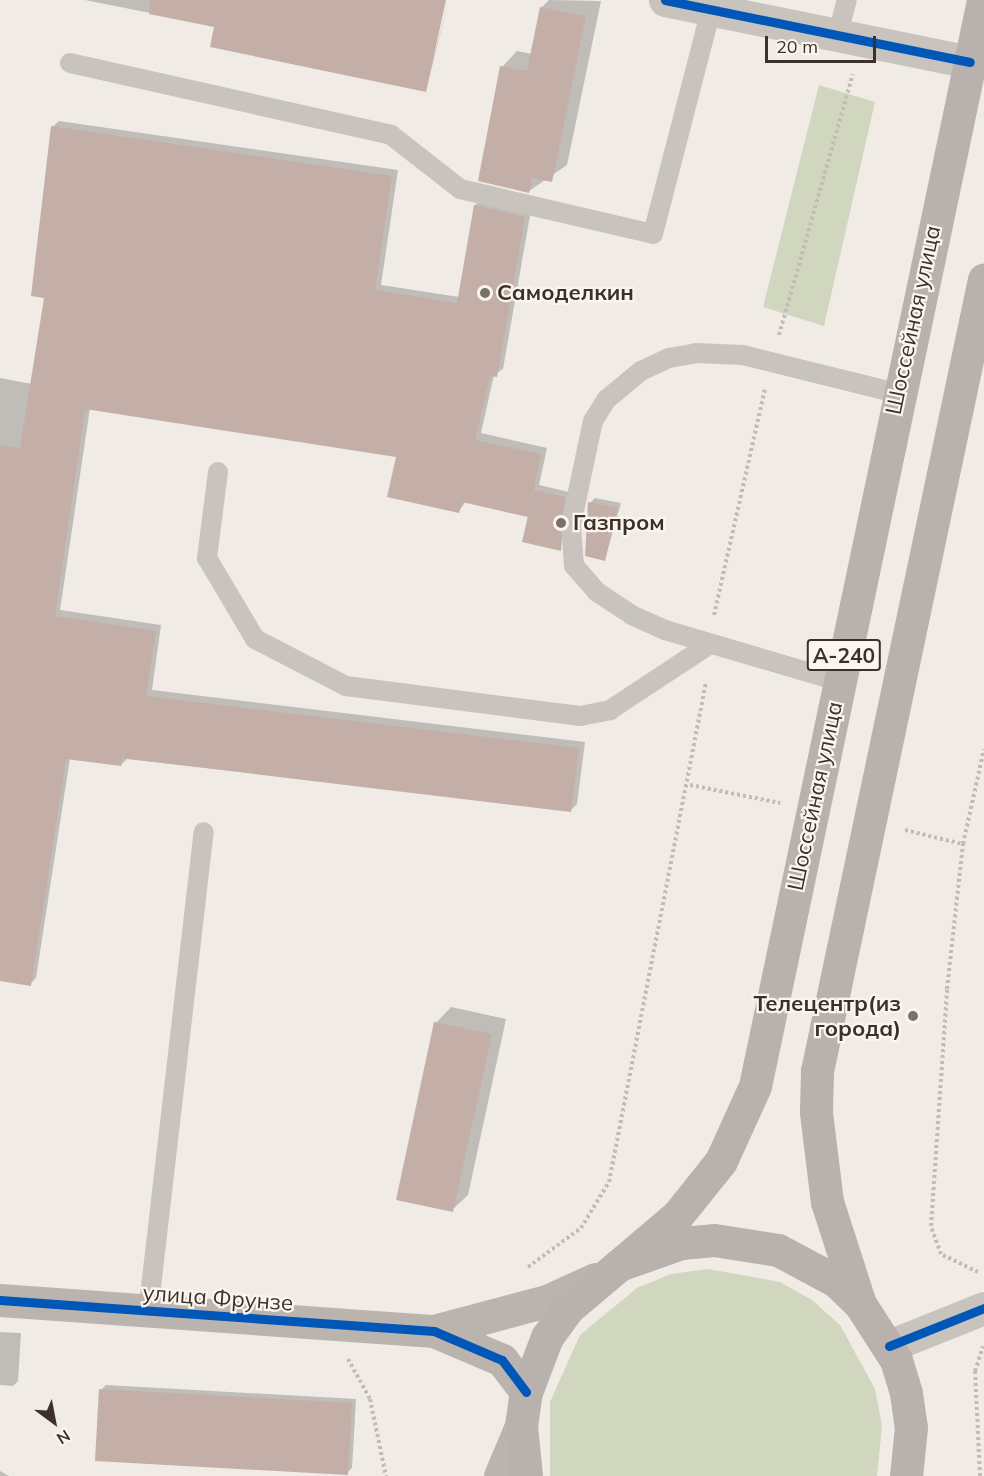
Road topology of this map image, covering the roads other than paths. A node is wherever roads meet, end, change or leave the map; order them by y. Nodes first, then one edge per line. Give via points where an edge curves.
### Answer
1 (665, 0) edge
2 (847, 0) edge
3 (983, 0) edge
4 (711, 10) junction
5 (850, 37) junction
6 (970, 62) junction
7 (70, 63) dead end
8 (984, 279) edge
9 (897, 393) junction
10 (218, 472) dead end
11 (710, 644) junction
12 (838, 681) junction
13 (204, 832) dead end
14 (619, 1265) junction
15 (0, 1299) edge
16 (860, 1304) junction
17 (983, 1310) edge
18 (148, 1313) junction
19 (434, 1331) junction
20 (889, 1346) junction
21 (526, 1392) junction
22 (521, 1426) junction
23 (910, 1427) junction
24 (500, 1476) edge
25 (526, 1476) edge
26 (906, 1476) edge
27 (920, 1476) edge

1 - 4 street
2 - 5 lane
3 - 6 main road, Шоссейная улица / А-240
4 - 5 street
4 - 7 lane via 653,234 460,189 391,135
5 - 6 street
6 - 9 main road, Шоссейная улица / А-240
8 - 16 main road, А-240 via 818,1071 816,1112 827,1202
9 - 11 lane via 771,362 696,352 669,358 641,371 607,399 593,421 571,525 574,566 597,592 632,615
9 - 12 main road, Шоссейная улица / А-240
10 - 11 lane via 207,558 255,639 346,686 580,716 610,710
11 - 12 lane
12 - 14 main road, Шоссейная улица / А-240 via 754,1086 721,1161 677,1216
13 - 18 lane
14 - 16 main road via 681,1243 747,1242 808,1263
14 - 19 street via 547,1301
14 - 21 main road, Шоссейная улица via 567,1309 547,1337
15 - 18 street, улица Фрунзе
16 - 20 main road
17 - 20 street
18 - 19 street, улица Фрунзе
19 - 21 street via 502,1359
20 - 23 main road via 906,1392
21 - 22 main road, Шоссейная улица
22 - 24 street
22 - 25 main road, Шоссейная улица
23 - 26 main road
23 - 27 lane

